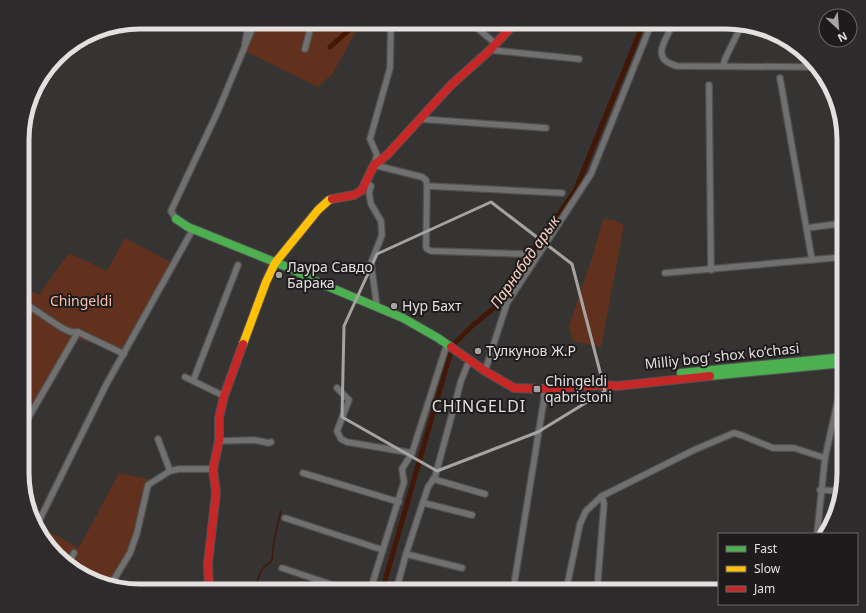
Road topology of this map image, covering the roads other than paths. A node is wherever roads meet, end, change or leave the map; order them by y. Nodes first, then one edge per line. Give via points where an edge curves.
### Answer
1 (248, 29) edge
2 (252, 29) edge
3 (310, 29) edge
4 (391, 29) edge
5 (476, 29) edge
6 (510, 29) edge
7 (649, 29) edge
8 (671, 29) edge
9 (739, 30) edge
10 (493, 47) junction
11 (305, 49) dead end
12 (243, 54) junction
13 (579, 59) dead end
14 (723, 66) junction
15 (808, 66) edge
16 (780, 78) dead end
17 (709, 85) dead end
18 (420, 119) junction
19 (546, 128) dead end
20 (374, 165) junction
21 (366, 182) junction
22 (427, 186) junction
23 (562, 193) dead end
24 (176, 219) joint
25 (837, 224) dead end
26 (807, 228) junction
27 (193, 229) junction
28 (525, 254) dead end
29 (837, 258) edge
30 (812, 260) junction
31 (275, 263) junction
32 (238, 265) dead end
33 (711, 270) junction
34 (665, 273) dead end
35 (377, 307) junction
36 (31, 308) joint
37 (29, 312) edge
38 (78, 332) junction
39 (447, 344) junction
40 (124, 354) junction
41 (837, 358) edge
42 (469, 361) junction
43 (837, 363) edge
44 (770, 367) junction
45 (485, 371) junction
46 (185, 378) dead end
47 (193, 381) junction
48 (336, 388) dead end
49 (541, 389) junction
50 (224, 396) junction
51 (837, 404) edge
52 (29, 417) edge
53 (158, 440) dead end
54 (219, 441) junction
55 (271, 442) dead end
56 (412, 453) junction
57 (825, 458) junction
58 (213, 468) junction
59 (170, 471) junction
60 (303, 473) dead end
61 (433, 479) junction
62 (820, 490) junction
63 (836, 491) edge
64 (485, 494) dead end
65 (602, 496) junction
66 (399, 502) junction
67 (424, 503) junction
68 (472, 515) dead end
69 (285, 518) dead end
70 (40, 521) edge
71 (817, 533) edge
72 (383, 550) junction
73 (74, 553) dead end
74 (406, 554) junction
75 (70, 560) edge
76 (282, 568) dead end
77 (462, 568) dead end
78 (113, 581) edge
79 (209, 584) edge
80 (330, 584) edge
81 (372, 584) edge
82 (398, 584) edge
83 (515, 584) edge
84 (567, 584) edge
85 (598, 584) edge

1 - 12 street
2 - 12 street
3 - 11 street
4 - 20 street via 390,68 370,139 376,152
5 - 10 street
6 - 10 main road
7 - 45 street via 591,174 507,303
8 - 14 street via 661,55 669,64
9 - 14 street
10 - 13 street
10 - 18 main road via 451,85
12 - 24 street via 171,211
14 - 15 street
16 - 26 street
17 - 33 street
18 - 19 street
18 - 20 main road via 387,156
20 - 21 main road
20 - 22 street via 422,177 426,180
21 - 31 main road via 358,193 329,200
21 - 35 street via 371,186 370,204 381,221 382,234 371,263
22 - 23 street
22 - 28 street via 427,249
24 - 27 main road, Milliy bog‘ shox ko‘chasi
25 - 26 street
26 - 30 street
27 - 31 main road, Milliy bog‘ shox ko‘chasi
27 - 40 street
29 - 30 street
30 - 33 street
31 - 35 main road, Milliy bog‘ shox ko‘chasi
31 - 50 main road
32 - 47 street
33 - 34 street
35 - 39 main road, Milliy bog‘ shox ko‘chasi via 403,318
36 - 37 street
36 - 38 street via 62,328
38 - 40 street
38 - 52 street
39 - 42 main road, Milliy bog‘ shox ko‘chasi
39 - 56 street
40 - 70 street via 106,385
41 - 44 main road, Milliy bog‘ shox ko‘chasi
42 - 45 main road, Milliy bog‘ shox ko‘chasi
42 - 61 street
43 - 44 main road, Milliy bog‘ shox ko‘chasi
44 - 49 main road, Milliy bog‘ shox ko‘chasi via 617,386
45 - 49 main road, Milliy bog‘ shox ko‘chasi via 514,388
46 - 47 street
47 - 50 street
48 - 56 street via 349,400 337,431 341,439
49 - 83 street via 544,399
50 - 54 main road via 219,418
51 - 57 street
53 - 59 street
54 - 55 street via 254,440 269,444
54 - 58 main road
56 - 66 street via 402,469 404,482
57 - 62 street
57 - 65 street via 794,448 773,448 734,433
58 - 59 street
58 - 79 main road via 216,493 208,563
59 - 78 street via 148,485 130,553
60 - 66 street
61 - 64 street
61 - 67 street
62 - 63 street
62 - 71 street
65 - 84 street via 586,510 580,524
65 - 85 street via 604,504
66 - 72 street
67 - 68 street
67 - 74 street
69 - 72 street
72 - 81 street
73 - 75 street
74 - 77 street
74 - 82 street
76 - 80 street

